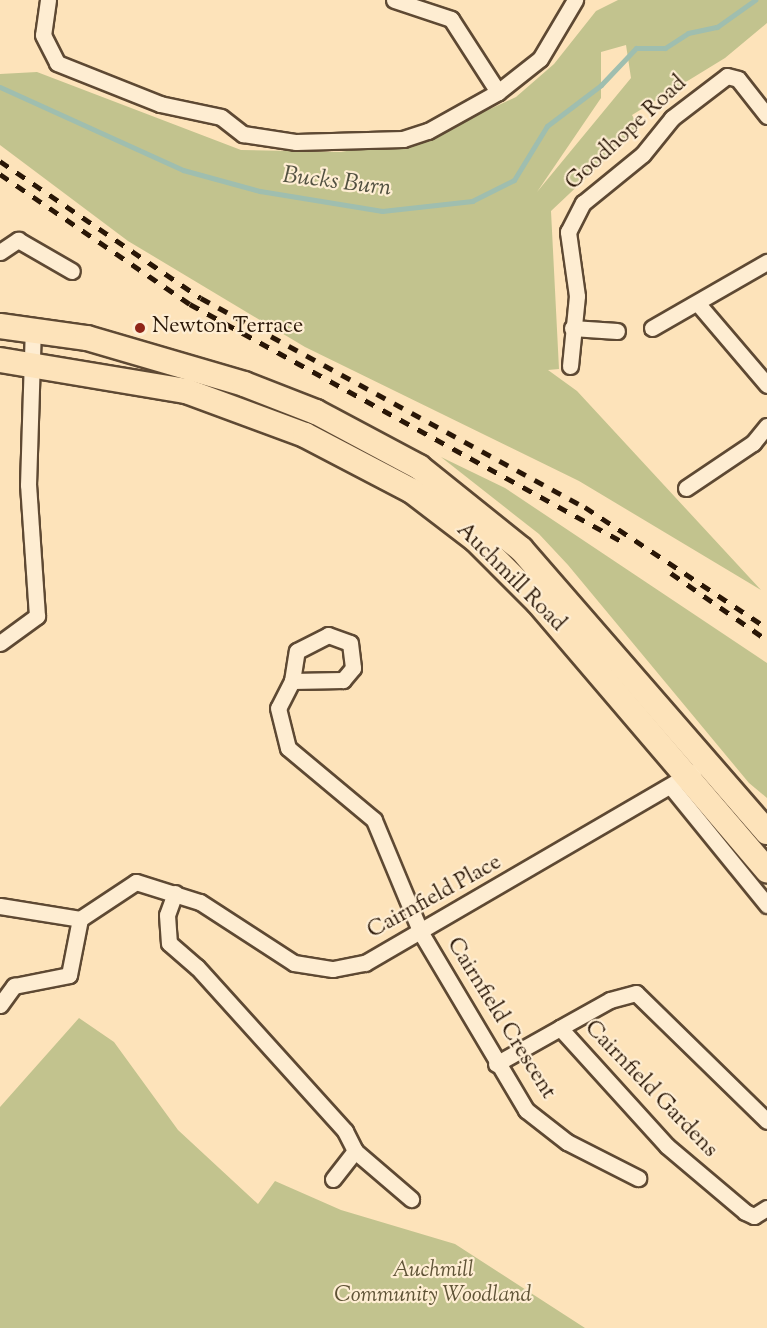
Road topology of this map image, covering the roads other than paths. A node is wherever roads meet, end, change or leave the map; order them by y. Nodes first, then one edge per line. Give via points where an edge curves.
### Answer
1 (48, 0) edge
2 (394, 0) edge
3 (575, 0) edge
4 (498, 92) junction
5 (767, 116) edge
6 (0, 252) edge
7 (767, 262) edge
8 (72, 272) dead end
9 (699, 305) junction
10 (0, 326) edge
11 (572, 328) junction
12 (652, 328) dead end
13 (33, 329) junction
14 (616, 331) dead end
15 (0, 360) edge
16 (31, 363) junction
17 (570, 366) dead end
18 (767, 385) edge
19 (767, 426) edge
20 (686, 488) dead end
21 (0, 643) edge
22 (292, 681) dead end
23 (707, 760) junction
24 (680, 782) junction
25 (767, 831) edge
26 (767, 870) edge
27 (175, 893) junction
28 (767, 905) edge
29 (0, 906) edge
30 (80, 919) junction
31 (421, 933) junction
32 (0, 1005) edge
33 (560, 1028) junction
34 (496, 1064) junction
35 (767, 1121) edge
36 (355, 1151) junction
37 (638, 1178) dead end
38 (333, 1179) dead end
39 (411, 1199) dead end
40 (767, 1208) edge

1 - 4 street via 43,35 57,63 160,104 220,117 243,134 296,142 411,138
2 - 4 street via 451,19
3 - 4 street via 549,50
5 - 11 street, Goodhope Road via 738,79 725,77 672,118 643,154 583,203 568,232 577,296
6 - 8 street via 18,240
7 - 9 street
9 - 12 street
9 - 18 street
10 - 13 main road, Auchmill Road
11 - 14 street
11 - 17 street, Goodhope Road
13 - 16 street
13 - 23 main road, Auchmill Road via 87,338 244,384 316,412 419,467 508,535
15 - 16 main road, Auchmill Road
16 - 21 street via 28,485 37,616
16 - 24 main road, Auchmill Road via 186,391 304,435 387,474 502,564
19 - 20 street via 753,443
22 - 31 street, Cairnfield Crescent via 278,708 288,748 374,820
23 - 24 street, Cairnfield Place
23 - 25 main road, Auchmill Road
24 - 26 main road, Auchmill Road
24 - 28 street, Auchmill Road
24 - 31 street, Cairnfield Place
27 - 30 street, Cairnfield Place via 136,882
27 - 31 street, Cairnfield Place via 200,902 282,958 305,966 365,963
27 - 36 street via 166,915 169,943 197,967 345,1131
29 - 30 street
30 - 32 street via 69,975 14,986
31 - 34 street, Cairnfield Crescent
33 - 34 street, Cairnfield Gardens
33 - 35 street, Cairnfield Gardens via 620,995 636,993
33 - 40 street, Cairnfield Gardens via 667,1146 745,1212 754,1216
34 - 37 street, Cairnfield Crescent via 544,1126
36 - 38 street
36 - 39 street

